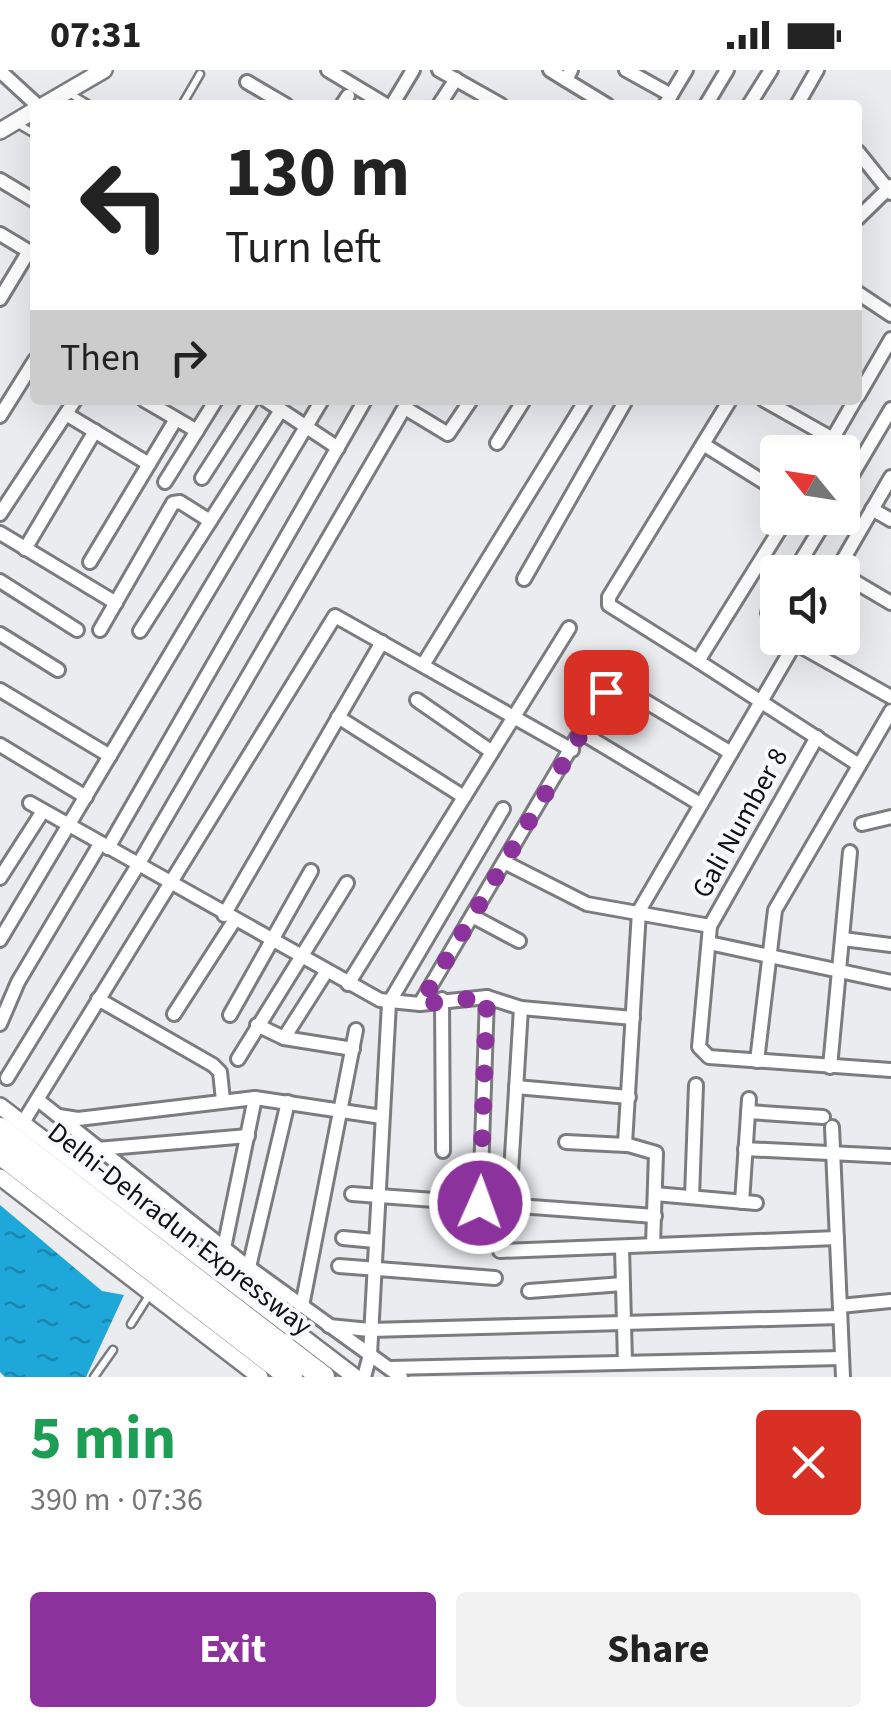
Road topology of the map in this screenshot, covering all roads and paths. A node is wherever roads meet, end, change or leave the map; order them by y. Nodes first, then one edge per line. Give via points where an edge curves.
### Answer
1 (104, 70) edge
2 (328, 70) edge
3 (413, 70) edge
4 (440, 70) edge
5 (550, 70) edge
6 (626, 70) edge
7 (686, 70) edge
8 (727, 70) edge
9 (771, 70) edge
10 (817, 70) edge
11 (9, 74) edge
12 (200, 74) dead end
13 (568, 75) edge
14 (456, 80) junction
15 (247, 82) dead end
16 (68, 92) junction
17 (30, 100) edge
18 (53, 100) edge
19 (81, 100) edge
20 (185, 100) edge
21 (278, 100) edge
22 (380, 100) edge
23 (392, 100) edge
24 (442, 100) edge
25 (482, 100) edge
26 (600, 100) edge
27 (668, 100) edge
28 (709, 100) edge
29 (752, 100) edge
30 (800, 100) edge
31 (30, 111) edge
32 (6, 124) edge
33 (30, 132) edge
34 (862, 157) edge
35 (0, 180) edge
36 (890, 189) edge
37 (30, 198) edge
38 (862, 214) edge
39 (0, 234) edge
40 (30, 252) edge
41 (30, 256) edge
42 (862, 296) edge
43 (0, 298) edge
44 (891, 315) edge
45 (891, 338) edge
46 (30, 368) edge
47 (862, 388) edge
48 (72, 405) edge
49 (152, 405) edge
50 (213, 405) edge
51 (249, 405) edge
52 (274, 405) edge
53 (319, 405) edge
54 (363, 405) edge
55 (406, 405) edge
56 (408, 405) edge
57 (469, 405) edge
58 (521, 405) edge
59 (583, 405) edge
60 (623, 405) edge
61 (727, 405) edge
62 (772, 405) edge
63 (852, 405) edge
64 (891, 409) edge
65 (281, 410) junction
66 (66, 414) junction
67 (0, 416) edge
68 (176, 419) junction
69 (307, 428) junction
70 (95, 432) junction
71 (197, 432) junction
72 (824, 435) edge
73 (835, 435) edge
74 (497, 444) dead end
75 (703, 444) junction
76 (338, 448) junction
77 (860, 462) edge
78 (149, 464) junction
79 (891, 477) edge
80 (202, 478) dead end
81 (760, 480) edge
82 (165, 482) dead end
83 (872, 509) junction
84 (0, 514) edge
85 (891, 520) edge
86 (210, 521) junction
87 (0, 533) edge
88 (776, 535) edge
89 (26, 548) junction
90 (848, 555) edge
91 (90, 562) dead end
92 (524, 579) dead end
93 (0, 581) edge
94 (860, 585) edge
95 (116, 602) junction
96 (891, 603) edge
97 (569, 628) dead end
98 (77, 630) dead end
99 (100, 630) dead end
100 (140, 631) dead end
101 (0, 634) edge
102 (382, 642) junction
103 (787, 655) edge
104 (821, 655) edge
105 (698, 660) junction
106 (621, 663) dead end
107 (423, 666) junction
108 (58, 670) dead end
109 (612, 680) junction
110 (0, 690) edge
111 (891, 696) edge
112 (417, 700) dead end
113 (761, 701) junction
114 (891, 710) edge
115 (338, 717) junction
116 (514, 717) junction
117 (582, 733) junction
118 (817, 738) junction
119 (0, 745) edge
120 (572, 750) junction
121 (492, 752) junction
122 (730, 753) junction
123 (110, 756) junction
124 (859, 765) junction
125 (86, 797) junction
126 (464, 797) junction
127 (30, 803) dead end
128 (700, 804) junction
129 (503, 809) dead end
130 (43, 810) junction
131 (891, 817) edge
132 (862, 824) dead end
133 (69, 825) junction
134 (104, 846) junction
135 (850, 852) dead end
136 (504, 862) junction
137 (138, 865) junction
138 (311, 870) dead end
139 (0, 878) edge
140 (347, 883) dead end
141 (169, 884) junction
142 (639, 910) junction
143 (472, 916) junction
144 (229, 918) junction
145 (710, 926) junction
146 (843, 939) junction
147 (0, 940) edge
148 (268, 941) junction
149 (520, 941) dead end
150 (709, 944) junction
151 (891, 946) edge
152 (300, 958) junction
153 (766, 958) junction
154 (326, 972) junction
155 (840, 973) junction
156 (891, 982) edge
157 (348, 984) junction
158 (487, 997) junction
159 (98, 999) junction
160 (442, 999) junction
161 (389, 1002) junction
162 (420, 1004) junction
163 (521, 1008) junction
164 (174, 1014) dead end
165 (230, 1015) dead end
166 (633, 1018) junction
167 (0, 1024) edge
168 (257, 1025) junction
169 (356, 1030) dead end
170 (284, 1038) junction
171 (353, 1049) junction
172 (238, 1060) dead end
173 (756, 1061) junction
174 (830, 1066) junction
175 (891, 1070) edge
176 (7, 1078) dead end
177 (696, 1085) dead end
178 (516, 1087) junction
179 (628, 1096) junction
180 (254, 1098) junction
181 (223, 1100) junction
182 (288, 1102) junction
183 (0, 1106) edge
184 (343, 1110) junction
185 (25, 1115) edge
186 (59, 1116) junction
187 (382, 1117) junction
188 (248, 1136) junction
189 (566, 1142) dead end
190 (626, 1145) junction
191 (97, 1148) junction
192 (745, 1149) junction
193 (442, 1151) dead end
194 (0, 1153) edge
195 (834, 1155) junction
196 (891, 1156) edge
197 (0, 1177) edge
198 (352, 1194) dead end
199 (656, 1194) junction
200 (378, 1195) junction
201 (692, 1197) junction
202 (480, 1203) junction
203 (508, 1205) junction
204 (655, 1216) junction
205 (343, 1238) dead end
206 (837, 1238) junction
207 (375, 1241) junction
208 (653, 1245) junction
209 (622, 1246) junction
210 (224, 1248) junction
211 (500, 1251) dead end
212 (339, 1266) dead end
213 (248, 1267) junction
214 (373, 1270) junction
215 (496, 1278) dead end
216 (623, 1284) junction
217 (529, 1291) dead end
218 (150, 1293) junction
219 (891, 1301) edge
220 (302, 1306) junction
221 (840, 1312) junction
222 (624, 1323) junction
223 (131, 1324) dead end
224 (329, 1326) junction
225 (370, 1330) junction
226 (113, 1350) dead end
227 (842, 1358) junction
228 (629, 1367) edge
229 (365, 1368) edge
230 (388, 1368) junction
231 (94, 1377) edge
232 (260, 1377) edge
233 (291, 1377) edge
234 (323, 1377) edge
235 (401, 1377) edge
236 (843, 1377) edge

1 - 16 street
2 - 22 street
3 - 23 street
4 - 14 street
5 - 13 street
6 - 27 street
7 - 27 street
8 - 28 street
9 - 29 street
10 - 30 street
11 - 17 street
12 - 20 lane
13 - 26 street
14 - 24 street
14 - 25 street
15 - 21 street
16 - 18 street
16 - 19 lane
31 - 32 street
32 - 33 lane
34 - 36 street
35 - 37 street
36 - 38 street
39 - 40 street
41 - 43 street
42 - 44 street
45 - 47 street
46 - 67 street
48 - 66 street
49 - 68 street
50 - 71 street
51 - 80 street
52 - 65 street
53 - 69 street
54 - 76 street
55 - 137 street
56 - 57 street via 450,433
58 - 74 street
59 - 107 street
60 - 92 street
61 - 75 street
62 - 72 street
63 - 73 street
64 - 77 street
65 - 69 street
65 - 86 street
66 - 70 street
66 - 84 street
68 - 71 street
68 - 78 street
69 - 76 street
69 - 123 street
70 - 78 street
70 - 89 street
71 - 82 street
75 - 81 street
75 - 105 street via 608,601
76 - 134 street
78 - 91 street
79 - 83 street
83 - 85 street
83 - 90 street
86 - 95 street via 173,503
86 - 100 street
87 - 89 street
88 - 105 street
89 - 95 street
93 - 98 street
94 - 96 street
95 - 99 street
97 - 116 street
101 - 108 street
102 - 107 street
102 - 115 street
102 - 141 street via 336,616
103 - 113 street
104 - 111 street
105 - 113 street
106 - 109 street
107 - 116 street
109 - 117 street
109 - 122 street
110 - 123 street
112 - 121 street
113 - 118 street
113 - 122 street
114 - 124 street
115 - 126 street
115 - 144 street
116 - 120 street
116 - 121 street
117 - 120 street
117 - 128 street
118 - 124 street
118 - 145 street, Gali Number 8
119 - 125 street
120 - 136 street
121 - 126 street
122 - 128 street
123 - 125 street
124 - 153 street via 774,910
125 - 133 street
126 - 157 street
127 - 130 street
128 - 142 street
129 - 161 street
130 - 133 street
130 - 139 street
131 - 132 street
133 - 134 street
133 - 147 street
134 - 137 street
134 - 167 street via 18,982
135 - 146 street
136 - 142 street via 587,904
136 - 143 street
137 - 141 street
137 - 176 street
138 - 148 street
140 - 152 street
141 - 144 street
141 - 159 street
142 - 145 street
142 - 166 street
143 - 149 street
143 - 162 street
144 - 148 street
144 - 164 street
145 - 150 street, Gali Number 8
146 - 151 street
146 - 155 street
148 - 152 street
148 - 165 street
150 - 153 street
150 - 173 street, Gali Number 8 via 701,1053
152 - 154 street
152 - 168 street
153 - 155 street
153 - 173 street
154 - 157 street
154 - 170 street
155 - 156 street
155 - 174 street
157 - 161 street
158 - 160 street
158 - 163 street
158 - 202 street
159 - 181 street via 214,1065
159 - 185 street
160 - 162 street
160 - 193 street
161 - 162 street
161 - 187 street
163 - 166 street
163 - 178 street
166 - 179 street
168 - 170 street
168 - 172 street
169 - 171 street
170 - 171 street
171 - 184 street
173 - 174 street
174 - 175 street
177 - 201 street
178 - 179 street
178 - 203 street
179 - 190 street
180 - 181 street
180 - 182 street
180 - 188 street
181 - 186 street
182 - 184 street
182 - 213 street
183 - 185 street
184 - 187 street
184 - 220 street
185 - 186 street
185 - 229 street
185 - 234 highway, Delhi-Dehradun Expressway
186 - 191 street
187 - 200 street
188 - 191 street
188 - 210 street
189 - 190 street
190 - 199 street via 655,1151
191 - 210 street
192 - 195 street
192 - 195 street via 748,1106 828,1122
192 - 201 street via 749,1202
194 - 233 highway, Delhi-Dehradun Expressway
195 - 196 street
195 - 206 street
197 - 218 street
198 - 200 street
199 - 201 street
199 - 204 street
200 - 202 street
200 - 207 street
202 - 203 street
203 - 204 street
204 - 208 street
205 - 207 street
206 - 208 street
206 - 221 street
207 - 214 street
208 - 209 street
209 - 211 street
209 - 216 street
210 - 213 street
212 - 214 street
213 - 220 street
214 - 215 street
214 - 225 street
216 - 217 street
216 - 222 street
218 - 223 lane
218 - 232 street
219 - 221 street
220 - 224 street
221 - 222 street
221 - 227 street
222 - 225 street
222 - 228 street
224 - 225 street
224 - 229 street
225 - 229 street
226 - 231 lane
227 - 228 street
227 - 236 street
228 - 230 street
229 - 230 street
230 - 235 street

